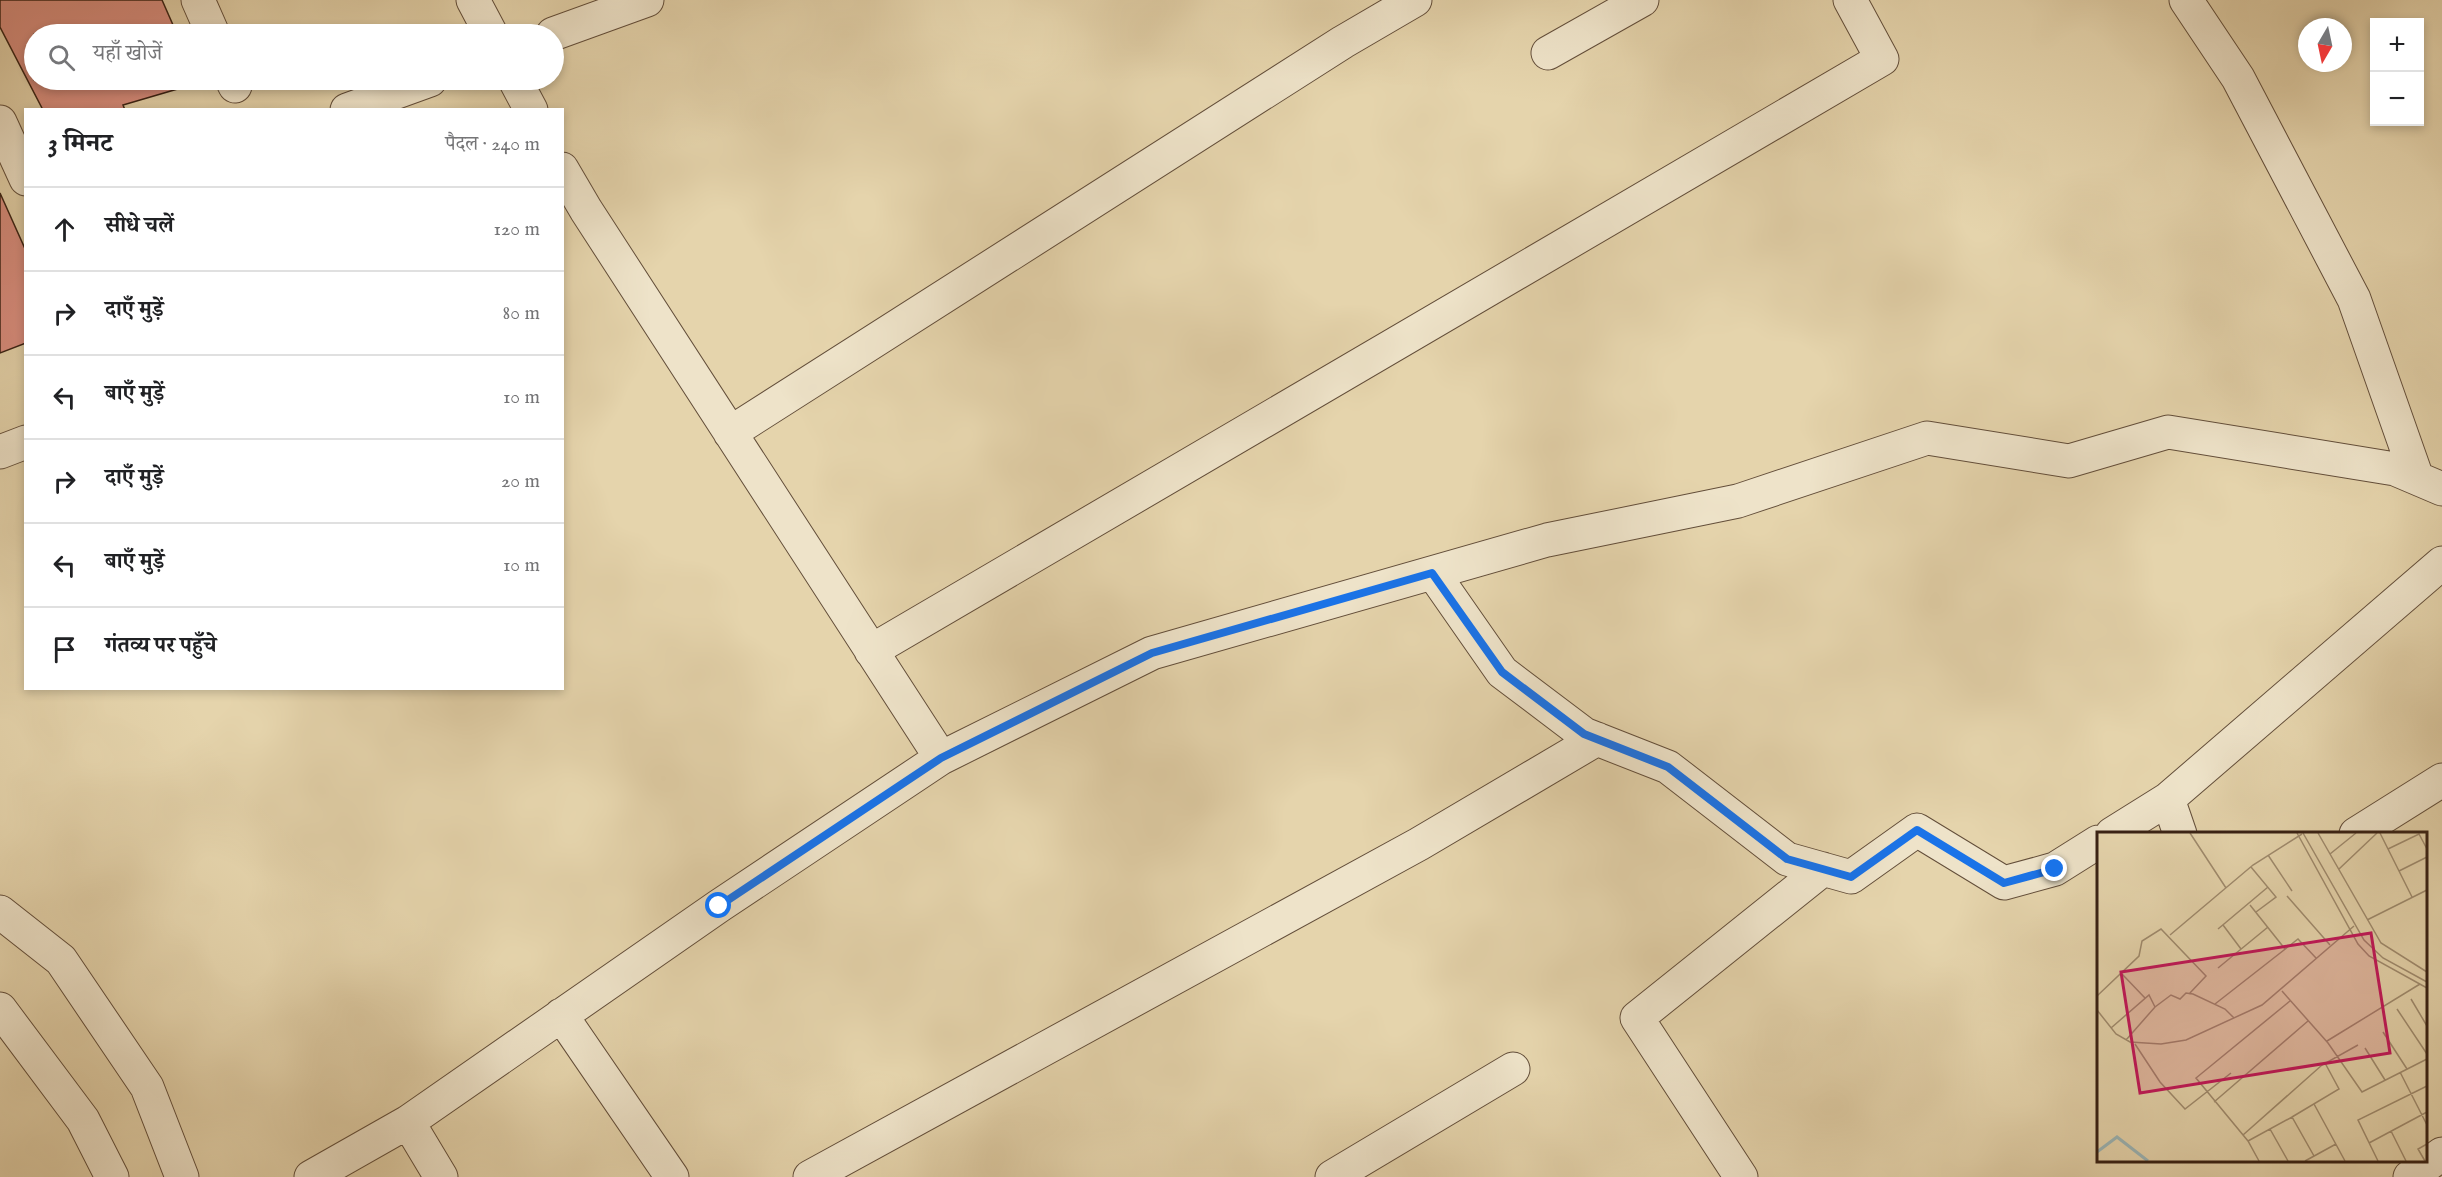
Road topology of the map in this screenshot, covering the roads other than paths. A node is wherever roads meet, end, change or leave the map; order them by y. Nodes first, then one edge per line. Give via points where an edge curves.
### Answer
1 (198, 0) edge
2 (473, 0) edge
3 (1415, 0) edge
4 (1642, 0) edge
5 (1850, 0) edge
6 (2186, 0) edge
7 (639, 1) edge
8 (209, 24) edge
9 (486, 24) edge
10 (564, 30) edge
11 (1548, 53) dead end
12 (402, 90) edge
13 (520, 90) edge
14 (353, 108) edge
15 (530, 108) edge
16 (0, 122) edge
17 (24, 175) edge
18 (564, 177) edge
19 (574, 215) edge
20 (730, 433) junction
21 (24, 443) edge
22 (0, 452) edge
23 (2429, 484) edge
24 (2442, 563) edge
25 (1432, 573) junction
26 (871, 651) junction
27 (1597, 739) junction
28 (941, 758) junction
29 (2442, 780) edge
30 (2168, 799) junction
31 (2115, 832) edge
32 (2179, 832) edge
33 (2359, 832) edge
34 (2097, 843) edge
35 (1823, 869) junction
36 (0, 912) edge
37 (0, 1009) edge
38 (561, 1015) junction
39 (1514, 1069) dead end
40 (408, 1122) junction
41 (2424, 1162) edge
42 (855, 1166) edge
43 (112, 1177) edge
44 (182, 1177) edge
45 (311, 1177) edge
46 (441, 1177) edge
47 (672, 1177) edge
48 (810, 1177) edge
49 (1332, 1177) edge
50 (1741, 1177) edge
51 (2410, 1177) edge

1 - 8 street
2 - 9 street
3 - 20 street
4 - 11 street
5 - 26 street via 1882,59
6 - 23 street via 2238,78 2354,298
7 - 10 street
12 - 14 street
13 - 15 street
16 - 17 street
18 - 19 street
19 - 20 street
20 - 26 street
21 - 22 street
23 - 25 street via 2395,469 2168,432 2069,461 1927,438 1738,501 1547,540
24 - 30 street
25 - 27 street via 1502,672 1584,734
25 - 28 street via 1152,653
26 - 28 street
27 - 35 street via 1668,767 1787,859
27 - 42 street
28 - 38 street
29 - 33 street
30 - 31 street
30 - 32 street
34 - 35 street via 2055,869 2004,883 1917,830 1851,877
35 - 50 street via 1637,1018
36 - 44 street via 61,960 147,1088
37 - 43 street via 84,1120
38 - 40 street
38 - 47 street
39 - 49 street
40 - 45 street
40 - 46 street
41 - 51 street
42 - 48 street

